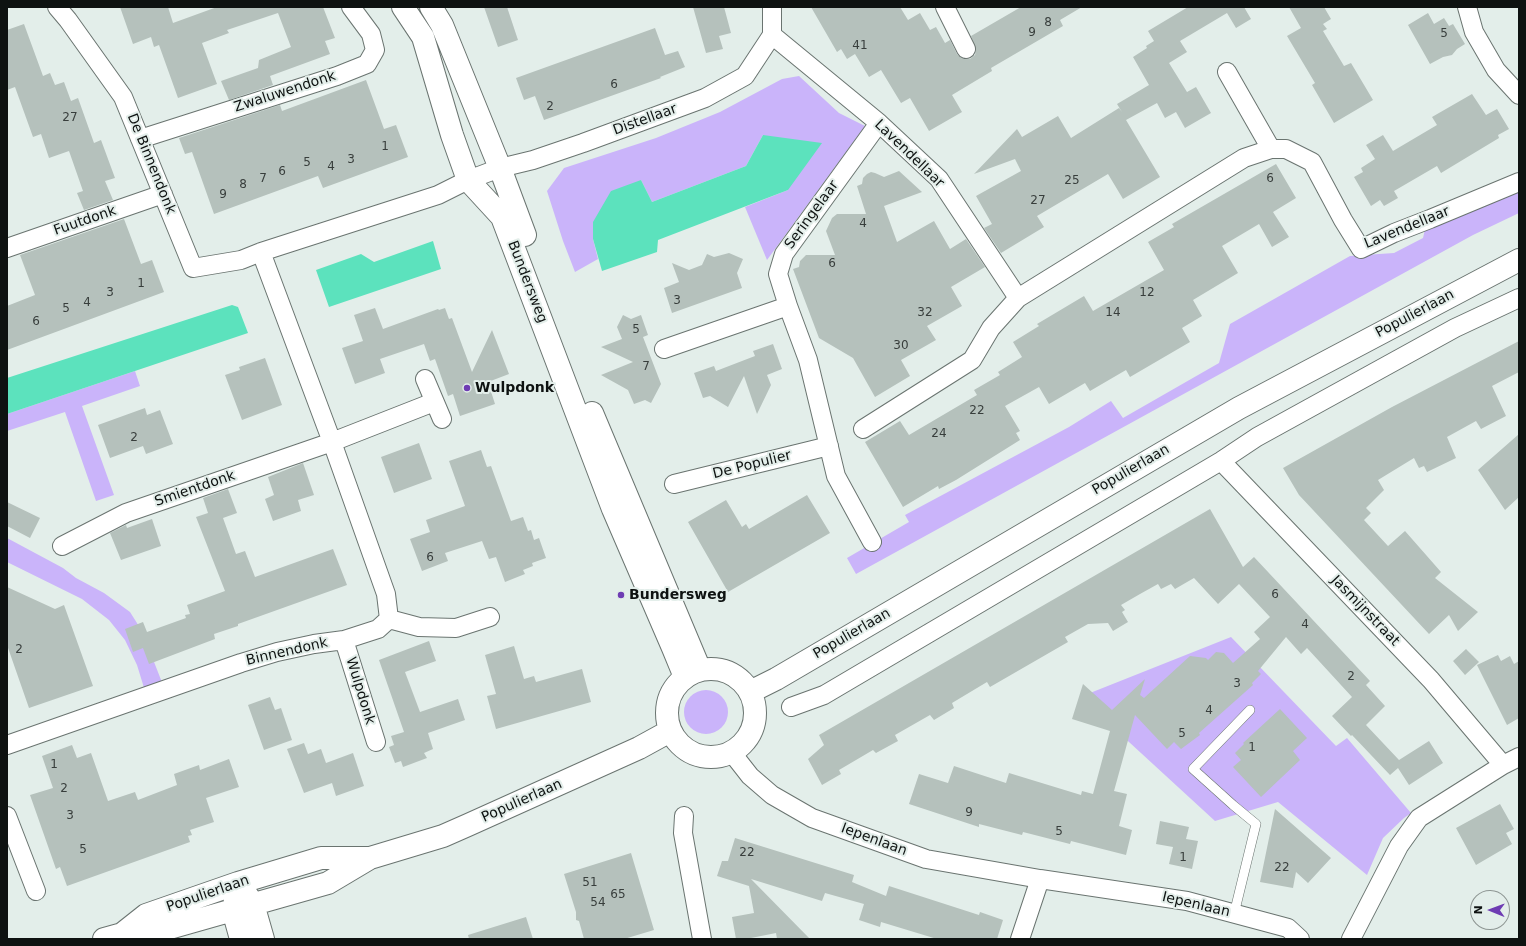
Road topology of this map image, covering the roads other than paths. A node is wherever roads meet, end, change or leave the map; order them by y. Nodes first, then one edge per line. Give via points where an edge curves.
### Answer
1 (57, 7) edge
2 (351, 7) edge
3 (403, 7) edge
4 (431, 7) edge
5 (772, 7) edge
6 (945, 7) edge
7 (1467, 7) edge
8 (772, 36) junction
9 (966, 49) dead end
10 (1227, 72) dead end
11 (1519, 95) edge
12 (879, 123) junction
13 (140, 139) junction
14 (1271, 149) junction
15 (500, 168) junction
16 (468, 180) junction
17 (1519, 182) edge
18 (163, 194) junction
19 (7, 248) edge
20 (261, 252) junction
21 (1519, 260) edge
22 (1018, 298) junction
23 (1519, 298) edge
24 (788, 306) junction
25 (664, 349) dead end
26 (424, 379) dead end
27 (434, 402) junction
28 (442, 419) dead end
29 (863, 429) dead end
30 (332, 442) junction
31 (829, 446) junction
32 (1221, 461) junction
33 (674, 484) dead end
34 (872, 542) dead end
35 (62, 546) dead end
36 (490, 617) dead end
37 (389, 620) junction
38 (344, 640) junction
39 (692, 674) junction
40 (750, 692) junction
41 (791, 707) dead end
42 (1250, 710) dead end
43 (670, 731) junction
44 (8, 742) edge
45 (376, 742) dead end
46 (732, 753) junction
47 (1511, 761) edge
48 (7, 816) edge
49 (684, 816) dead end
50 (370, 858) junction
51 (1040, 878) junction
52 (238, 883) junction
53 (36, 891) dead end
54 (243, 907) junction
55 (1234, 914) junction
56 (113, 936) edge
57 (241, 939) edge
58 (263, 939) edge
59 (702, 939) edge
60 (1020, 939) edge
61 (1300, 939) edge
62 (1351, 939) edge

1 - 13 street, De Binnendonk via 123,97
2 - 13 street, Zwaluwendonk via 371,34 375,50 367,64
3 - 16 street, Bundersweg via 423,37
4 - 15 street, Bundersweg via 442,25
5 - 8 street
6 - 9 street
7 - 11 street via 1474,32 1496,70
8 - 12 street, Lavendellaar
8 - 15 street, Distellaar via 745,76 705,98 583,143
10 - 14 street
12 - 22 street, Lavendellaar via 939,178
12 - 24 street, Seringelaar via 784,254 778,274
13 - 18 street, De Binnendonk
14 - 17 street, Lavendellaar via 1286,150 1312,162 1361,249
14 - 22 street, Lavendellaar via 1244,158
15 - 16 street, Distellaar
15 - 39 street, Bundersweg
16 - 20 street, De Binnendonk via 438,195
16 - 39 street, Bundersweg via 502,217 613,509 673,648
18 - 19 street, Fuutdonk
18 - 20 street, De Binnendonk via 193,268 241,260
20 - 30 street
21 - 40 street, Populierlaan via 1239,408
22 - 29 street, Lavendellaar via 991,328 972,360
23 - 32 street via 1448,332 1258,437
24 - 25 street
24 - 31 street via 808,360
26 - 27 street
27 - 28 street
27 - 30 street
30 - 35 street, Smientdonk via 126,513
30 - 37 street via 386,594
31 - 33 street, De Populier
31 - 34 street via 836,476
32 - 41 street via 824,695
32 - 47 street, Jasmijnstraat
36 - 37 street via 456,628 419,627
37 - 38 street, Binnendonk via 378,629
38 - 44 street, Binnendonk via 277,652
38 - 45 street, Wulpdonk
39 - 40 street via 714,669 728,673 741,680
39 - 43 street via 674,688 668,702 666,716
40 - 46 street via 755,719 744,744
42 - 55 lane via 1193,768 1256,824
43 - 46 street via 678,744 690,753 718,758
43 - 50 street, Populierlaan via 639,748 443,836
46 - 51 street, Iepenlaan via 750,776 772,795 812,818 926,859
47 - 62 street via 1419,818 1398,846
48 - 53 street
49 - 59 street via 683,833
50 - 52 street, Populierlaan via 321,858
50 - 54 street, Populierlaan via 328,883
51 - 55 street, Iepenlaan via 1187,901
51 - 60 street
52 - 54 street
52 - 56 street, Populierlaan via 146,914
54 - 56 street, Populierlaan via 152,934
54 - 57 street
54 - 58 street
55 - 61 street, Iepenlaan via 1288,928

